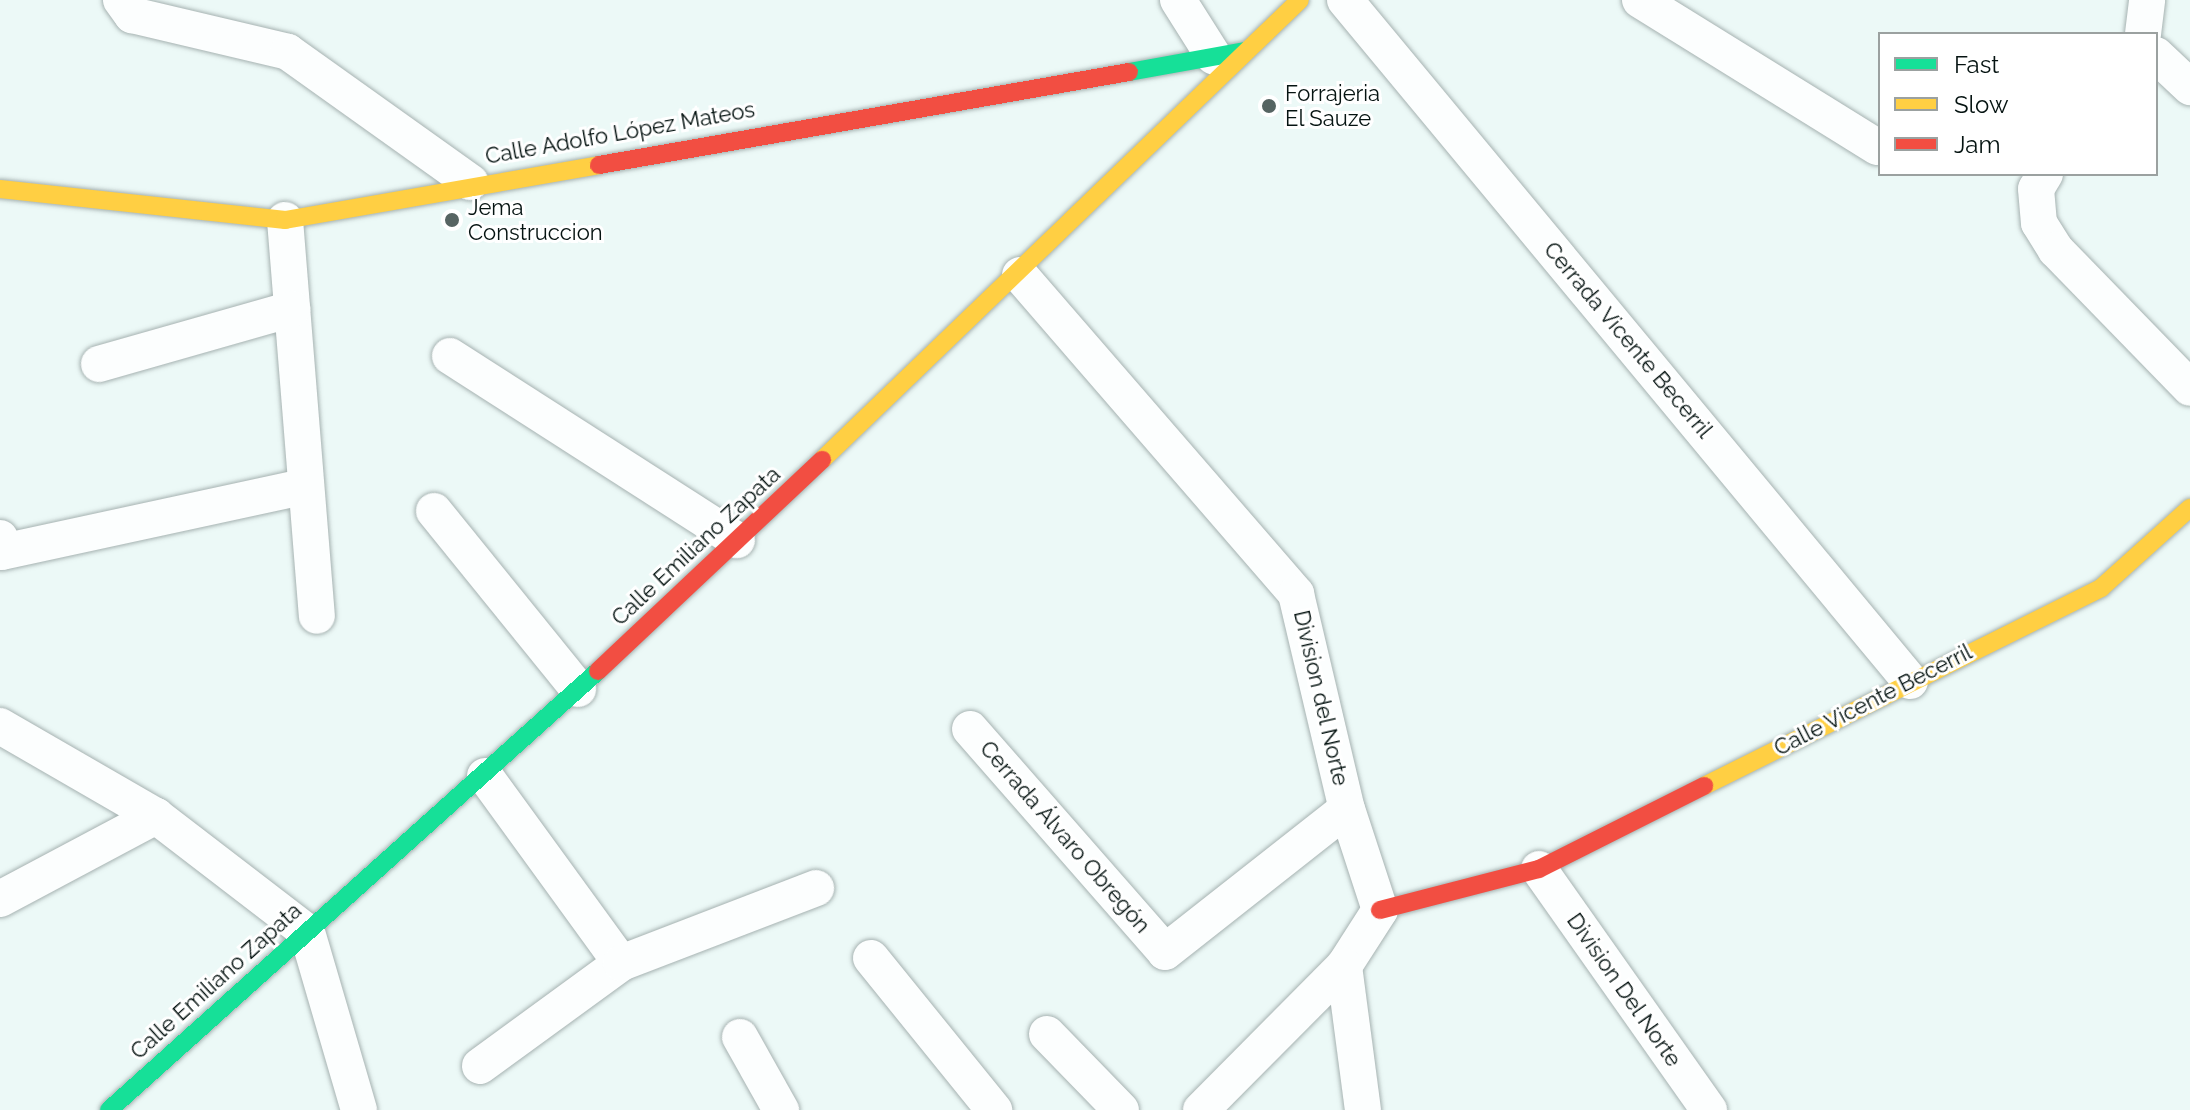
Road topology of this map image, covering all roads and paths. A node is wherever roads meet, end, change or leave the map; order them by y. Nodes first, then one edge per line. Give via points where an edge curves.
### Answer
1 (121, 0) edge
2 (1178, 0) edge
3 (1300, 0) edge
4 (1345, 0) edge
5 (1640, 0) edge
6 (2147, 0) edge
7 (2143, 32) edge
8 (1230, 54) junction
9 (2158, 57) edge
10 (2190, 87) edge
11 (1877, 147) dead end
12 (2044, 176) edge
13 (470, 182) junction
14 (0, 189) edge
15 (285, 220) junction
16 (1020, 275) junction
17 (292, 309) junction
18 (450, 356) dead end
19 (99, 364) dead end
20 (2190, 388) edge
21 (306, 486) junction
22 (2190, 508) edge
23 (434, 511) dead end
24 (0, 538) edge
25 (737, 540) junction
26 (317, 616) dead end
27 (1910, 681) junction
28 (578, 689) junction
29 (0, 726) edge
30 (970, 729) dead end
31 (485, 776) junction
32 (1347, 809) junction
33 (156, 816) junction
34 (1539, 869) junction
35 (816, 888) dead end
36 (0, 899) edge
37 (1380, 910) junction
38 (307, 932) junction
39 (871, 958) dead end
40 (621, 963) junction
41 (1344, 966) junction
42 (1047, 1034) dead end
43 (740, 1037) dead end
44 (480, 1066) dead end
45 (109, 1110) edge
46 (359, 1110) edge
47 (781, 1110) edge
48 (994, 1110) edge
49 (1121, 1110) edge
50 (1201, 1110) edge
51 (1363, 1110) edge
52 (1709, 1110) edge

1 - 13 street via 132,15 288,52
2 - 8 street
3 - 8 street, Calle Emiliano Zapata
4 - 27 street, Cerrada Vicente Becerril
5 - 11 street
6 - 7 street
8 - 13 street, Calle Adolfo López Mateos
8 - 16 street, Calle Emiliano Zapata
9 - 10 street
12 - 20 street via 2036,189 2039,223 2056,250
13 - 15 street, Calle Adolfo López Mateos
14 - 15 street, Calle Adolfo López Mateos
15 - 17 street
16 - 25 street, Calle Emiliano Zapata
16 - 32 street, Division del Norte via 1296,594
17 - 19 street
17 - 21 street
18 - 25 street
21 - 24 street via 2,552
21 - 26 street
22 - 27 street, Calle Vicente Becerril via 2101,588
23 - 28 street
25 - 28 street, Calle Emiliano Zapata
27 - 34 street, Calle Vicente Becerril
28 - 31 street, Calle Emiliano Zapata
29 - 33 street
30 - 32 street, Cerrada Álvaro Obregón via 1165,952
31 - 38 street, Calle Emiliano Zapata
31 - 40 street
32 - 37 street, Division del Norte
33 - 36 street
33 - 38 street
34 - 37 street
34 - 52 street, Division Del Norte
35 - 40 street
37 - 41 street
38 - 45 street, Calle Emiliano Zapata
38 - 46 street
39 - 48 street
40 - 44 street
41 - 50 street
41 - 51 street
42 - 49 street
43 - 47 street

